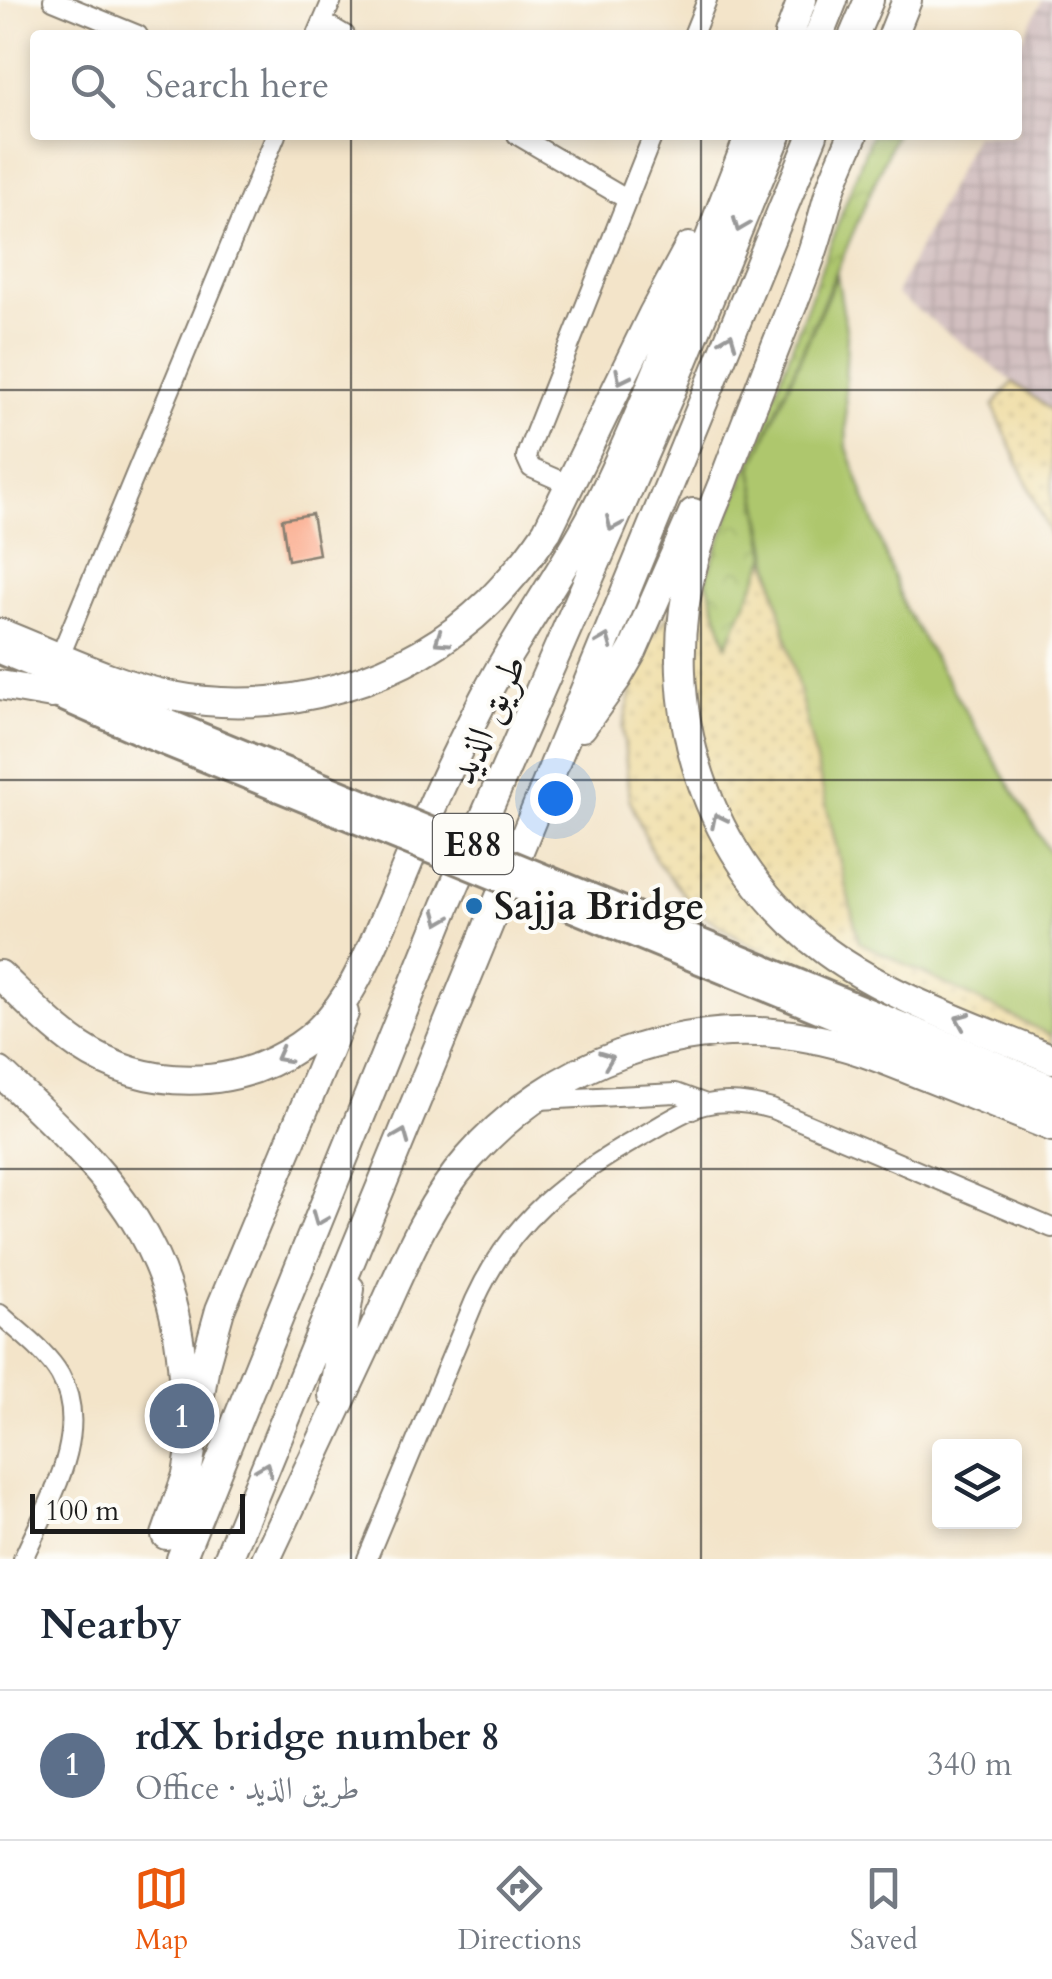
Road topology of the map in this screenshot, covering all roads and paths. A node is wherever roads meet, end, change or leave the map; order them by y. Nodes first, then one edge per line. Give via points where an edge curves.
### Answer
1 (54, 0) edge
2 (332, 0) edge
3 (707, 0) edge
4 (802, 0) edge
5 (833, 0) edge
6 (869, 0) edge
7 (907, 0) edge
8 (320, 28) edge
9 (126, 30) edge
10 (695, 30) edge
11 (791, 30) edge
12 (821, 30) edge
13 (856, 30) edge
14 (895, 30) edge
15 (274, 140) edge
16 (526, 140) edge
17 (652, 140) edge
18 (746, 140) edge
19 (747, 140) edge
20 (775, 140) edge
21 (812, 140) edge
22 (851, 140) edge
23 (831, 189) junction
24 (628, 200) junction
25 (570, 485) junction
26 (0, 633) edge
27 (0, 652) edge
28 (60, 656) junction
29 (0, 672) edge
30 (0, 685) edge
31 (52, 694) junction
32 (554, 765) junction
33 (405, 830) junction
34 (558, 893) junction
35 (0, 975) edge
36 (360, 975) junction
37 (1052, 1059) edge
38 (0, 1072) edge
39 (1052, 1086) edge
40 (532, 1100) junction
41 (706, 1104) junction
42 (1052, 1107) edge
43 (1052, 1127) edge
44 (1052, 1228) edge
45 (356, 1247) junction
46 (0, 1314) edge
47 (326, 1430) junction
48 (161, 1547) edge
49 (24, 1559) edge
50 (181, 1559) edge
51 (228, 1559) edge
52 (266, 1559) edge
53 (367, 1559) edge

1 - 9 street
2 - 8 street
3 - 10 street
4 - 11 highway
5 - 12 highway
6 - 13 highway
7 - 14 highway
15 - 28 street
16 - 24 street
17 - 24 street
18 -> 25 highway
19 - 36 highway via 617,464 483,700
20 -> 50 highway, طريق الذيد / E88 via 446,906
32 -> 21 highway, طريق الذيد / E88
22 - 23 highway
23 - 32 highway via 633,650
37 -> 23 highway via 887,988 796,927 728,842 689,740 680,649 694,559
24 - 25 street via 528,450 531,468
25 -> 28 highway via 529,557 487,604 407,661 342,687 276,701 206,701 135,686
26 - 28 highway
27 - 33 main road
29 - 31 main road
30 - 31 highway
31 - 33 main road
45 -> 32 highway, طريق الذيد / E88
33 - 34 main road, bridge
34 - 39 main road via 704,944
34 - 42 main road
36 -> 35 highway via 301,1045 250,1071 191,1080 132,1072 104,1060
36 - 48 highway via 220,1310 187,1475
38 - 48 highway via 96,1166 131,1212 171,1300 184,1416
40 - 41 street via 676,1092
40 -> 43 highway via 596,1063 647,1044 755,1032 862,1051
40 - 47 highway via 466,1161 436,1204
41 - 44 street via 772,1109
41 - 53 street via 584,1170 511,1240 485,1279
45 - 47 highway
51 -> 45 highway, طريق الذيد / E88
46 - 49 street via 48,1359 72,1409 65,1464
47 - 52 highway

